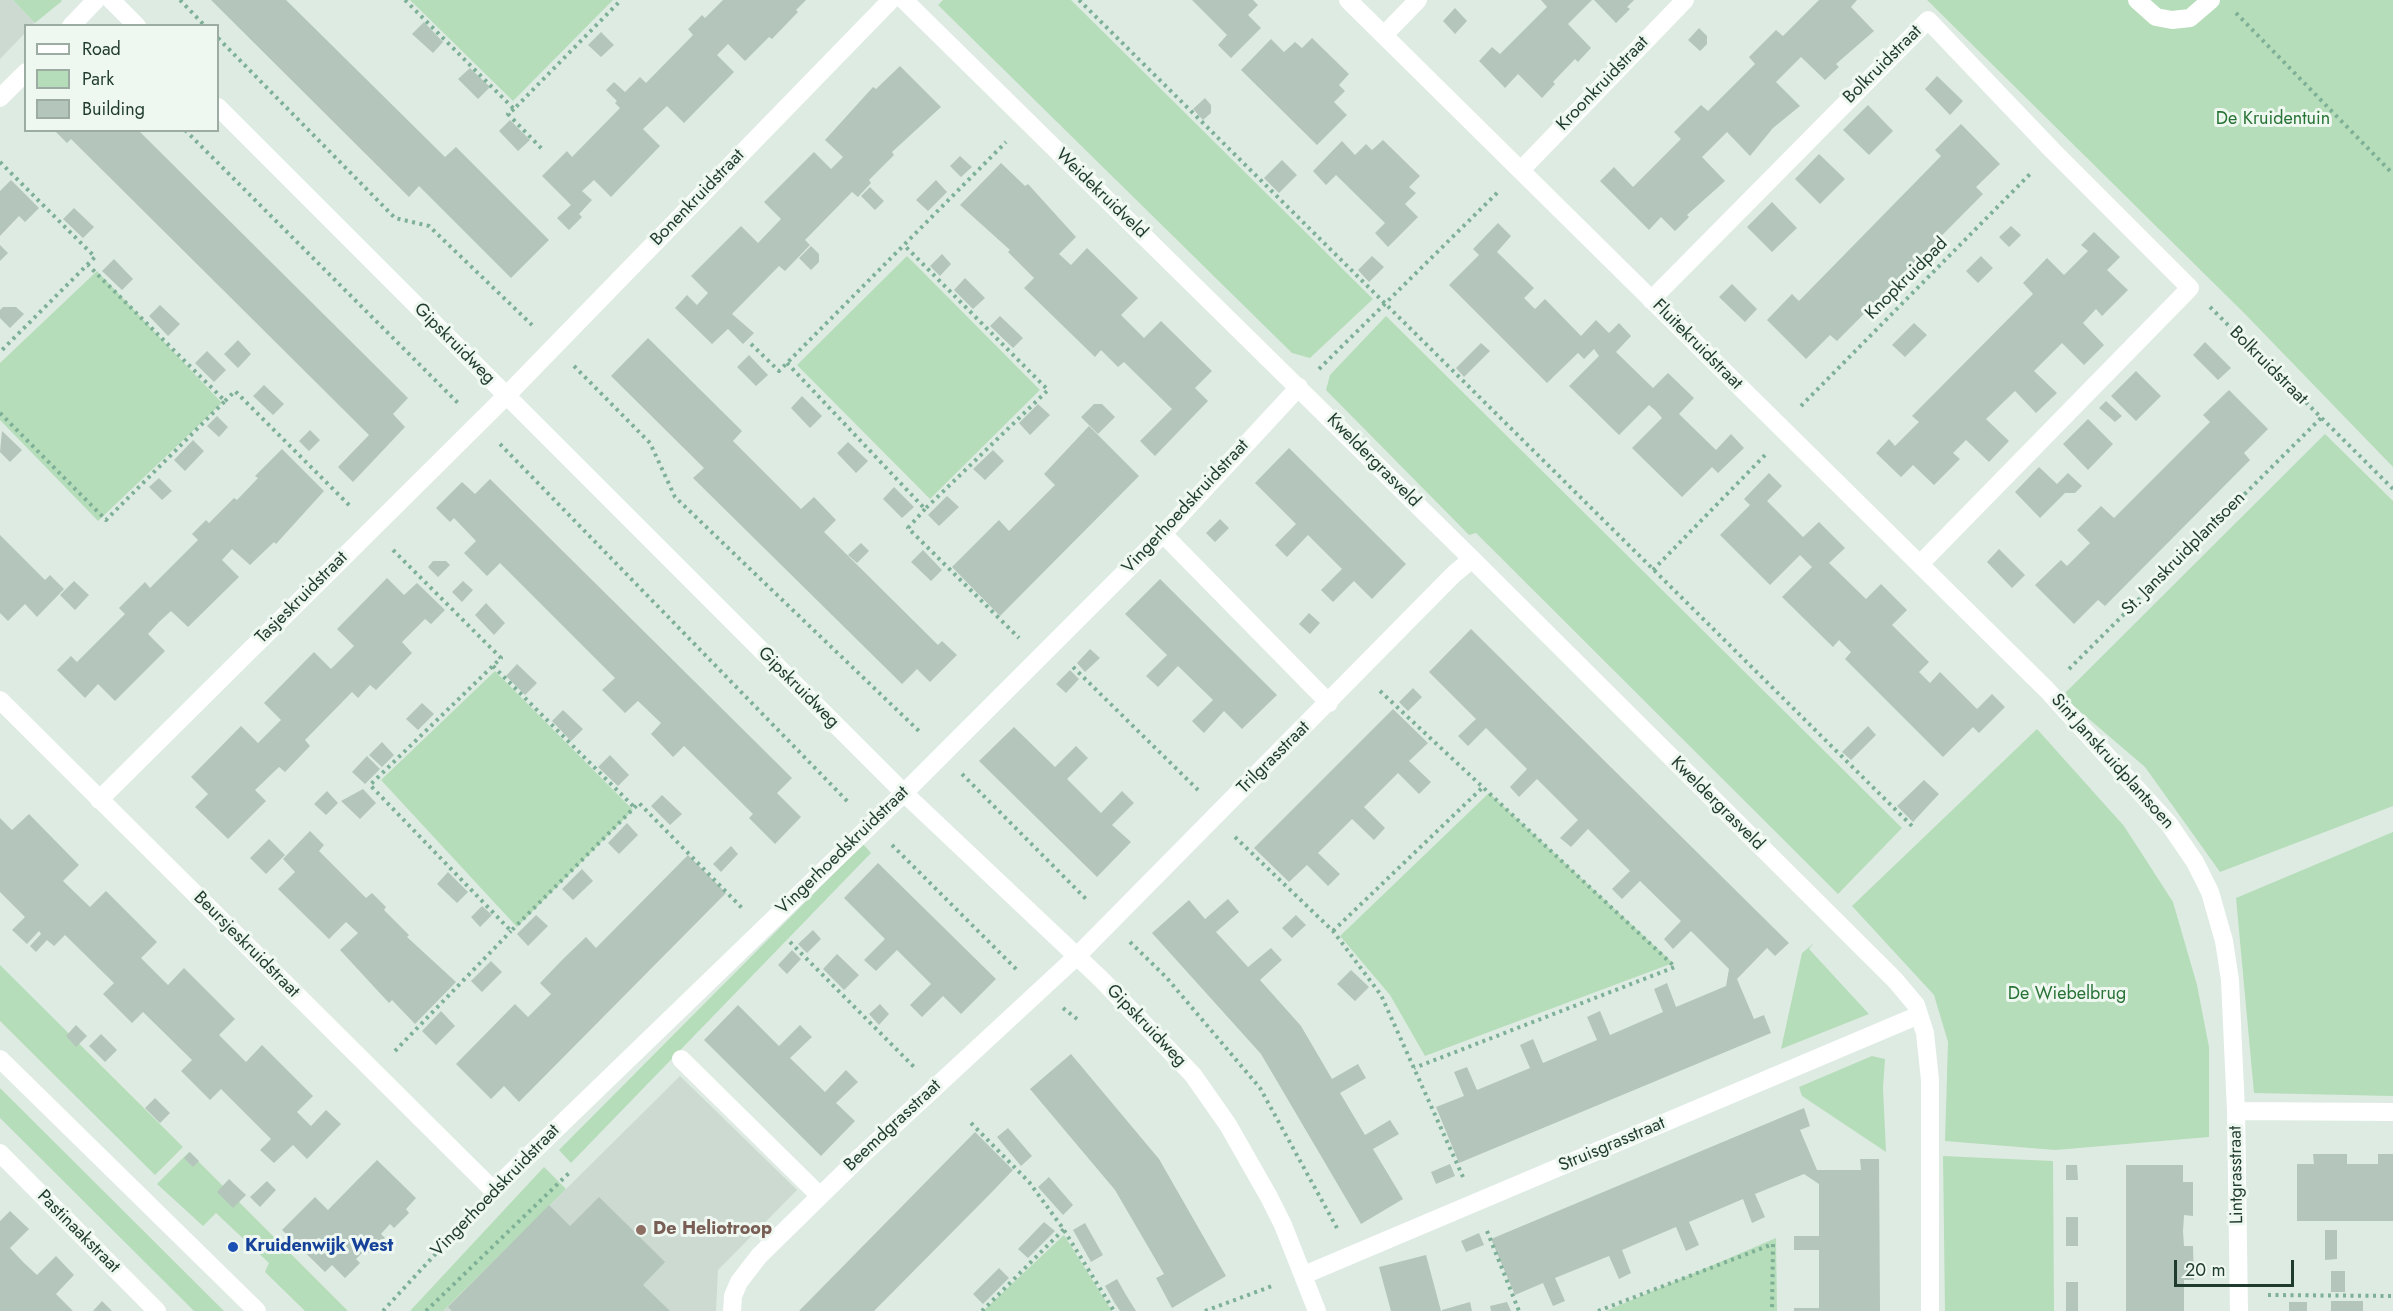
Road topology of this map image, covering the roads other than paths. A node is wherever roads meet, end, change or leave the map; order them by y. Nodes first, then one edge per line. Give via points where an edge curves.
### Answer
1 (96, 0) edge
2 (111, 0) edge
3 (891, 0) edge
4 (904, 0) edge
5 (1348, 0) edge
6 (1418, 0) edge
7 (1685, 0) edge
8 (2138, 0) edge
9 (2211, 0) edge
10 (73, 24) edge
11 (135, 24) edge
12 (1384, 35) junction
13 (24, 74) edge
14 (0, 98) edge
15 (219, 108) edge
16 (1522, 169) junction
17 (1651, 300) junction
18 (1299, 387) junction
19 (506, 396) junction
20 (1163, 534) junction
21 (1472, 559) junction
22 (1920, 564) junction
23 (2047, 690) joint
24 (0, 700) edge
25 (1329, 703) junction
26 (904, 793) junction
27 (99, 800) junction
28 (1076, 957) junction
29 (1920, 1015) junction
30 (0, 1059) edge
31 (681, 1059) dead end
32 (2236, 1111) junction
33 (2393, 1112) edge
34 (0, 1153) edge
35 (494, 1190) joint
36 (820, 1196) junction
37 (1304, 1275) junction
38 (2239, 1303) edge
39 (157, 1311) edge
40 (257, 1311) edge
41 (732, 1311) edge
42 (1317, 1311) edge
43 (1930, 1311) edge

1 - 10 street
2 - 11 street
3 - 19 street, Bonenkruidstraat
4 - 18 street, Weidekruidveld
5 - 12 street, Fluitekruidstraat
6 - 12 street
7 - 16 street, Kroonkruidstraat
8 - 9 street via 2156,17 2172,20 2190,18
12 - 16 street, Fluitekruidstraat
13 - 14 street
15 - 19 street, Gipskruidweg
16 - 17 street, Fluitekruidstraat
17 - 22 street, Fluitekruidstraat
17 - 22 street, Bolkruidstraat via 1928,20 2190,288
18 - 20 street, Vingerhoedskruidstraat
18 - 21 street, Kweldergrasveld
19 - 26 street, Gipskruidweg
19 - 27 street, Tasjeskruidstraat
20 - 25 street
20 - 26 street, Vingerhoedskruidstraat
21 - 25 street, Trilgrasstraat
21 - 29 street, Kweldergrasveld via 1895,980
22 - 23 street, Fluitekruidstraat
23 - 32 street, Sint Janskruidplantsoen via 2169,824 2210,892 2230,980
24 - 27 street, Beursjeskruidstraat
25 - 28 street, Trilgrasstraat
26 - 28 street, Gipskruidweg
26 - 35 street, Vingerhoedskruidstraat
27 - 35 street, Beursjeskruidstraat
28 - 36 street, Beemdgrasstraat
28 - 37 street, Gipskruidweg via 1193,1075 1228,1125 1269,1197
29 - 37 street, Struisgrasstraat
29 - 43 street, Kweldergrasveld via 1930,1080
30 - 40 street
31 - 36 street
32 - 33 street
32 - 38 street, Lintgrasstraat
34 - 39 street, Pastinaakstraat
36 - 41 street, Beemdgrasstraat via 759,1256 739,1282
37 - 42 street, Gipskruidweg

